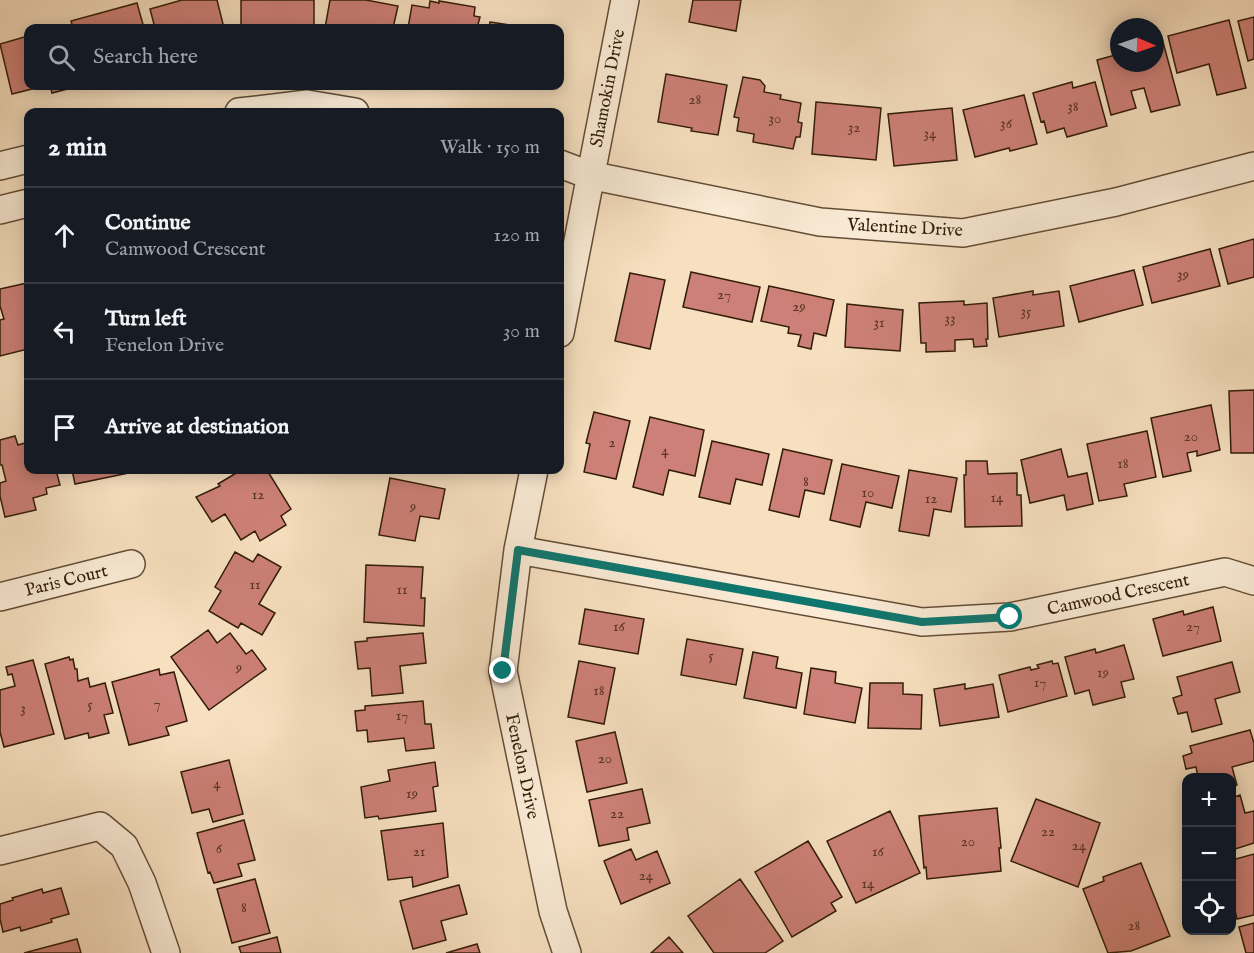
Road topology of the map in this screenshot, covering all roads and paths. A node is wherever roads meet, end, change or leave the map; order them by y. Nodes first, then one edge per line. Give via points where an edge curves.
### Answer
1 (625, 0) edge
2 (273, 108) edge
3 (331, 108) edge
4 (24, 160) edge
5 (0, 166) edge
6 (564, 166) edge
7 (1254, 166) edge
8 (589, 175) junction
9 (564, 176) edge
10 (24, 204) edge
11 (0, 210) edge
12 (564, 311) edge
13 (533, 474) edge
14 (518, 550) junction
15 (131, 564) dead end
16 (1254, 581) edge
17 (0, 597) edge
18 (0, 851) edge
19 (166, 953) edge
20 (567, 953) edge

1 - 8 street, Shamokin Drive
2 - 3 street via 307,104
4 - 5 street
6 - 8 street, Valentine Drive
7 - 8 street, Valentine Drive via 1116,202 963,233 820,222
8 - 9 street, Valentine Drive
8 - 12 street
10 - 11 street
13 - 14 street, Fenelon Drive
14 - 16 street, Camwood Crescent via 922,622 1010,617 1225,572
14 - 20 street, Fenelon Drive via 503,671 553,911
15 - 17 street, Paris Court
18 - 19 street via 100,826 124,846 142,883

